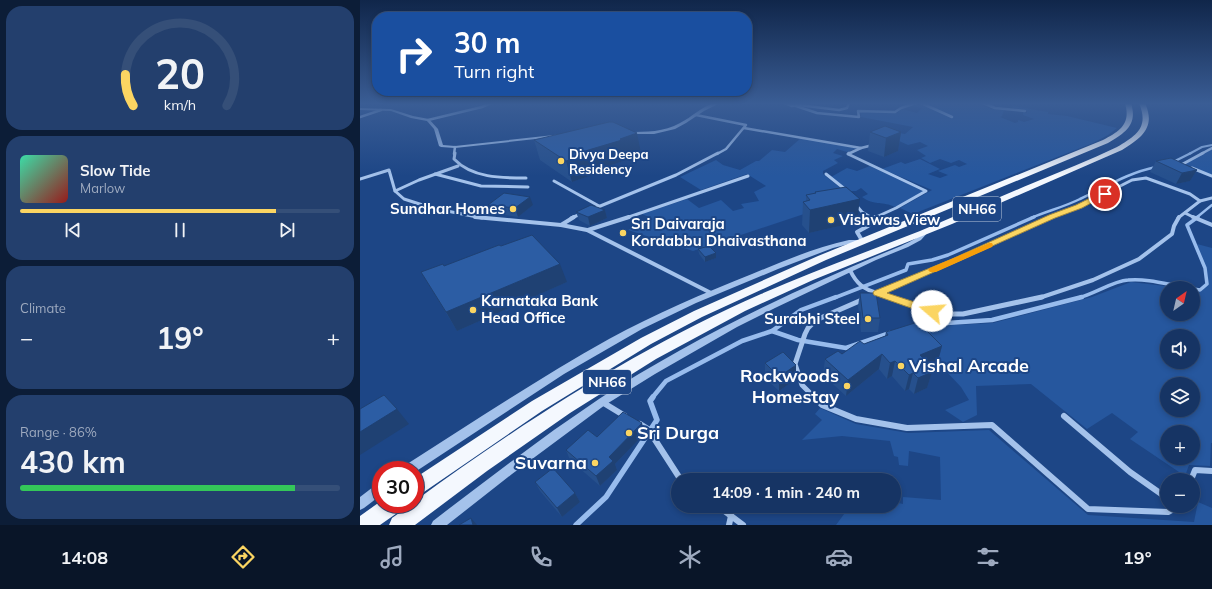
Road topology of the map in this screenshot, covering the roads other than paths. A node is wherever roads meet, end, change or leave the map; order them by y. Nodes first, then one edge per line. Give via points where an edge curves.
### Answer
1 (435, 128) edge
2 (674, 128) edge
3 (744, 128) joint
4 (1125, 128) edge
5 (1144, 128) edge
6 (623, 133) edge
7 (566, 135) edge
8 (880, 141) edge
9 (455, 147) junction
10 (861, 148) junction
11 (1212, 148) edge
12 (458, 166) junction
13 (435, 174) junction
14 (826, 174) dead end
15 (748, 176) dead end
16 (1212, 176) edge
17 (526, 178) dead end
18 (360, 179) edge
19 (554, 181) dead end
20 (528, 187) dead end
21 (395, 191) junction
22 (847, 196) edge
23 (1212, 198) edge
24 (1200, 201) junction
25 (854, 204) edge
26 (599, 206) junction
27 (592, 209) edge
28 (585, 212) edge
29 (1185, 213) junction
30 (873, 218) junction
31 (561, 225) junction
32 (1212, 225) edge
33 (587, 230) junction
34 (926, 231) junction
35 (864, 242) junction
36 (850, 270) junction
37 (878, 293) junction
38 (711, 294) junction
39 (602, 402) junction
40 (1064, 416) dead end
41 (628, 418) edge
42 (635, 421) edge
43 (422, 461) edge
44 (1212, 471) edge
45 (676, 473) edge
46 (1194, 473) edge
47 (424, 482) edge
48 (1160, 493) edge
49 (372, 495) edge
50 (360, 504) edge
51 (1160, 512) edge
52 (381, 513) edge
53 (727, 513) edge
54 (731, 516) junction
55 (364, 525) edge
56 (399, 525) edge
57 (437, 525) edge
58 (729, 525) edge
59 (743, 525) edge

1 - 9 street via 441,146
2 - 6 street via 657,132
3 - 10 street
3 - 26 street via 726,149 676,175
4 - 35 highway, NH66 via 1106,141
5 - 34 highway, NH66 via 1130,142 1112,152
7 - 9 street
8 - 10 street
9 - 12 street via 454,159
10 - 30 street via 848,154 926,191
11 - 16 street via 1180,165
12 - 13 street
12 - 17 street via 473,172 504,178
13 - 20 street via 481,186
13 - 21 street
14 - 22 street via 846,190
15 - 33 street
18 - 21 street via 389,170
19 - 26 street
21 - 31 street via 404,199 432,208 484,218
23 - 24 street
24 - 29 street
24 - 37 street via 1190,194 1153,180 1132,180 1079,207 1052,216
25 - 30 street
26 - 27 street
28 - 31 street
29 - 32 street
29 - 37 street via 1178,216 1172,234 1139,259 1093,280 1038,298 963,314 942,314
30 - 35 street via 868,226 857,232
31 - 33 street
33 - 38 street
34 - 36 street via 919,239 906,246
34 - 56 highway, NH66 via 778,291 683,338 549,418 446,489
35 - 38 street via 831,246
35 - 47 highway, NH66 via 822,258 698,314 646,341 537,406
36 - 37 street via 862,287 869,292
36 - 39 street via 734,325
37 - 51 street via 816,320 805,334 795,364 802,385 822,405 856,419 907,428 992,425 1088,509
38 - 43 street via 613,341 510,403
39 - 41 street
39 - 57 street
40 - 48 street via 1130,472
42 - 45 street via 648,429
44 - 46 street via 1195,470
49 - 50 street
52 - 55 highway
53 - 54 street
54 - 58 street
54 - 59 street

